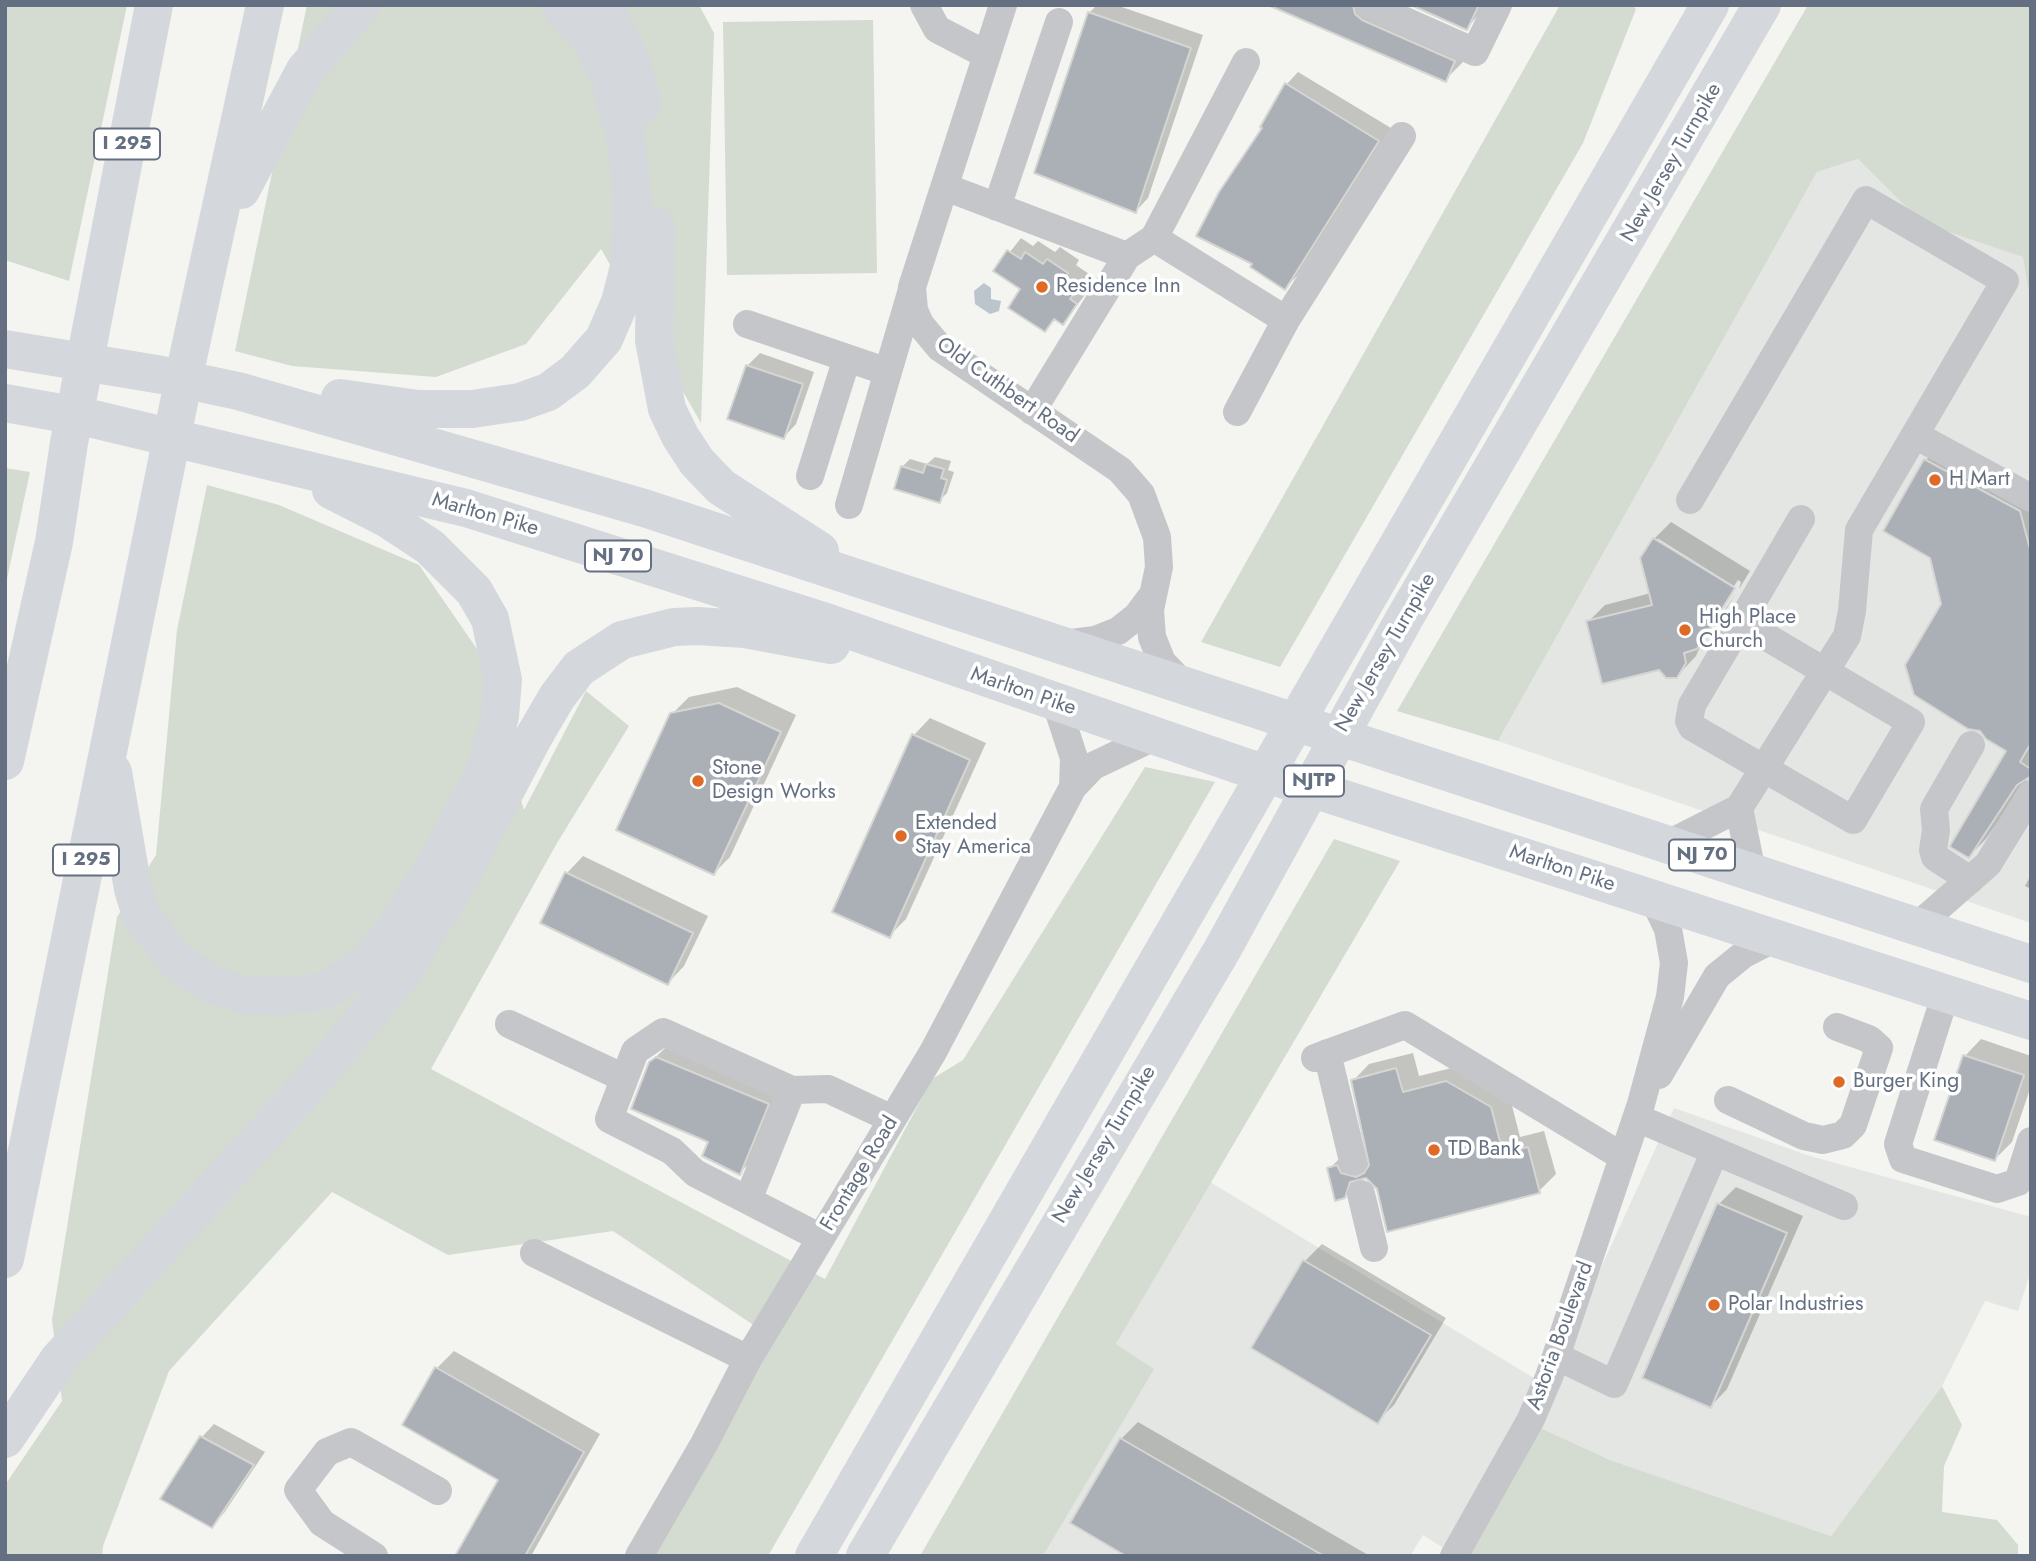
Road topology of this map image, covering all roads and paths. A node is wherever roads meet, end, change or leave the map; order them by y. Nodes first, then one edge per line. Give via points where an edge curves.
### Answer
1 (265, 5) edge
2 (362, 5) edge
3 (560, 5) edge
4 (604, 5) edge
5 (924, 5) edge
6 (1003, 5) edge
7 (1368, 5) edge
8 (1498, 5) edge
9 (1710, 5) edge
10 (1762, 5) edge
11 (151, 10) edge
12 (1059, 22) dead end
13 (987, 55) junction
14 (1246, 62) dead end
15 (1402, 136) dead end
16 (945, 187) junction
17 (997, 206) junction
18 (1154, 238) junction
19 (1127, 256) junction
20 (210, 267) junction
21 (912, 287) junction
22 (1286, 320) junction
23 (747, 324) dead end
24 (5, 349) edge
25 (847, 358) junction
26 (888, 372) junction
27 (238, 391) junction
28 (5, 403) edge
29 (5, 411) edge
30 (1032, 411) junction
31 (43, 412) junction
32 (1237, 412) dead end
33 (1915, 435) junction
34 (276, 462) junction
35 (810, 475) dead end
36 (2031, 498) edge
37 (1690, 500) dead end
38 (849, 505) dead end
39 (1801, 519) dead end
40 (54, 542) junction
41 (876, 585) junction
42 (1153, 596) junction
43 (1741, 622) junction
44 (1046, 642) junction
45 (5, 650) edge
46 (948, 666) junction
47 (1825, 671) junction
48 (1192, 690) junction
49 (1056, 703) junction
50 (1156, 736) junction
51 (1971, 745) dead end
52 (109, 749) junction
53 (5, 761) edge
54 (1764, 768) junction
55 (1073, 787) junction
56 (2031, 794) edge
57 (1740, 808) junction
58 (1668, 844) junction
59 (1752, 872) junction
60 (1979, 872) junction
61 (1653, 898) junction
62 (1917, 926) junction
63 (1775, 938) junction
64 (2031, 964) edge
65 (1946, 993) junction
66 (2031, 1021) edge
67 (509, 1024) dead end
68 (1837, 1027) dead end
69 (625, 1078) junction
70 (792, 1090) junction
71 (1728, 1100) dead end
72 (1639, 1111) junction
73 (892, 1119) junction
74 (2031, 1141) edge
75 (1715, 1151) junction
76 (1623, 1157) junction
77 (1353, 1161) dead end
78 (1362, 1194) dead end
79 (748, 1200) junction
80 (1844, 1206) dead end
81 (821, 1238) junction
82 (1374, 1248) dead end
83 (534, 1253) dead end
84 (5, 1259) edge
85 (1556, 1356) junction
86 (748, 1359) junction
87 (5, 1439) edge
88 (438, 1492) dead end
89 (374, 1556) edge
90 (639, 1556) edge
91 (814, 1556) edge
92 (865, 1556) edge
93 (1454, 1556) edge

1 - 20 highway, I 295
2 - 20 highway via 305,70 281,110
3 - 27 highway via 592,41 611,82 626,139 633,205 629,267 604,339 575,372 548,391 520,402 472,409 418,409 306,392
4 - 41 highway via 635,74 655,158 654,340 667,409 697,462 721,487
5 - 13 street via 937,29
6 - 13 street, Old Cuthbert Road
7 - 8 street via 1475,52
9 - 91 highway, New Jersey Turnpike / NJTP
10 - 92 highway, New Jersey Turnpike / NJTP via 1405,619 1222,950
11 - 40 highway, I 295
12 - 17 street
13 - 16 street, Old Cuthbert Road
14 - 18 street
15 - 22 street
16 - 17 street
16 - 21 street, Old Cuthbert Road
17 - 19 street
18 - 19 street
18 - 22 street
19 - 30 street
20 - 52 highway, I 295
21 - 26 street
21 - 30 street, Old Cuthbert Road via 920,324 940,348
22 - 32 street
23 - 25 street
24 - 27 highway, NJ 70
25 - 26 street
25 - 35 street
26 - 38 street
27 - 41 highway, NJ 70 via 645,508
28 - 31 highway, Marlton Pike / NJ 70
29 - 31 highway
30 - 42 street, Old Cuthbert Road via 1120,470 1141,494 1157,537 1159,567
31 - 34 highway, Marlton Pike / NJ 70 via 89,418
33 - 36 street
33 - 37 street via 2005,281 1866,200
33 - 47 street via 1859,530 1847,636
34 - 46 highway, Marlton Pike / NJ 70 via 466,508 820,620
34 - 52 highway via 386,518 430,547 474,591 490,619 503,681 500,716 486,769 439,860 392,934 365,965 324,991 246,995 215,986 177,962 141,915
39 - 43 street
40 - 45 highway
40 - 53 highway, I 295
41 - 44 highway, NJ 70
42 - 44 street via 1131,621 1103,638 1079,644
42 - 48 street, Old Cuthbert Road via 1150,623 1156,650 1171,673
43 - 47 street
43 - 54 street via 1692,705 1689,721
44 - 48 highway, NJ 70
46 - 49 highway, Marlton Pike / NJ 70
46 - 87 highway via 745,629 697,625 622,640 579,668 539,728 464,870 402,973 317,1076 59,1359
47 - 54 street
47 - 54 street via 1911,722 1853,820
48 - 58 highway, NJ 70
49 - 50 highway, Marlton Pike / NJ 70
49 - 55 street via 1073,758
50 - 55 street, Frontage Road via 1093,766
50 - 61 highway, Marlton Pike / NJ 70
51 - 60 street via 1934,809 1933,850 1936,857
52 - 84 highway, I 295
54 - 57 street
55 - 73 street, Frontage Road via 933,1052
56 - 60 street
57 - 58 street
57 - 59 street
58 - 59 highway, NJ 70
59 - 62 highway, NJ 70
60 - 62 street
61 - 63 highway, Marlton Pike / NJ 70
61 - 72 street, Astoria Boulevard via 1668,929 1674,963 1670,997
62 - 64 highway, NJ 70
63 - 65 highway, Marlton Pike / NJ 70
63 - 72 street, Astoria Boulevard via 1744,954 1717,976
65 - 66 highway, Marlton Pike / NJ 70
65 - 74 street via 1898,1144 1903,1159 1997,1189 2018,1182
67 - 69 street
68 - 71 street via 1869,1039 1879,1048 1853,1125 1843,1135 1823,1140 1804,1136
69 - 70 street via 635,1051 663,1032
69 - 79 street via 609,1119 673,1151 695,1173
70 - 73 street via 828,1089
70 - 79 street
72 - 75 street
72 - 76 street, Astoria Boulevard
73 - 81 street, Frontage Road
75 - 80 street
75 - 85 street via 1614,1384
76 - 77 street via 1405,1025 1321,1056
76 - 85 street, Astoria Boulevard
78 - 82 street
79 - 81 street
81 - 86 street, Frontage Road
83 - 86 street
85 - 93 street, Astoria Boulevard via 1531,1419
86 - 90 street, Frontage Road
88 - 89 street via 351,1442 327,1452 298,1490 322,1523

